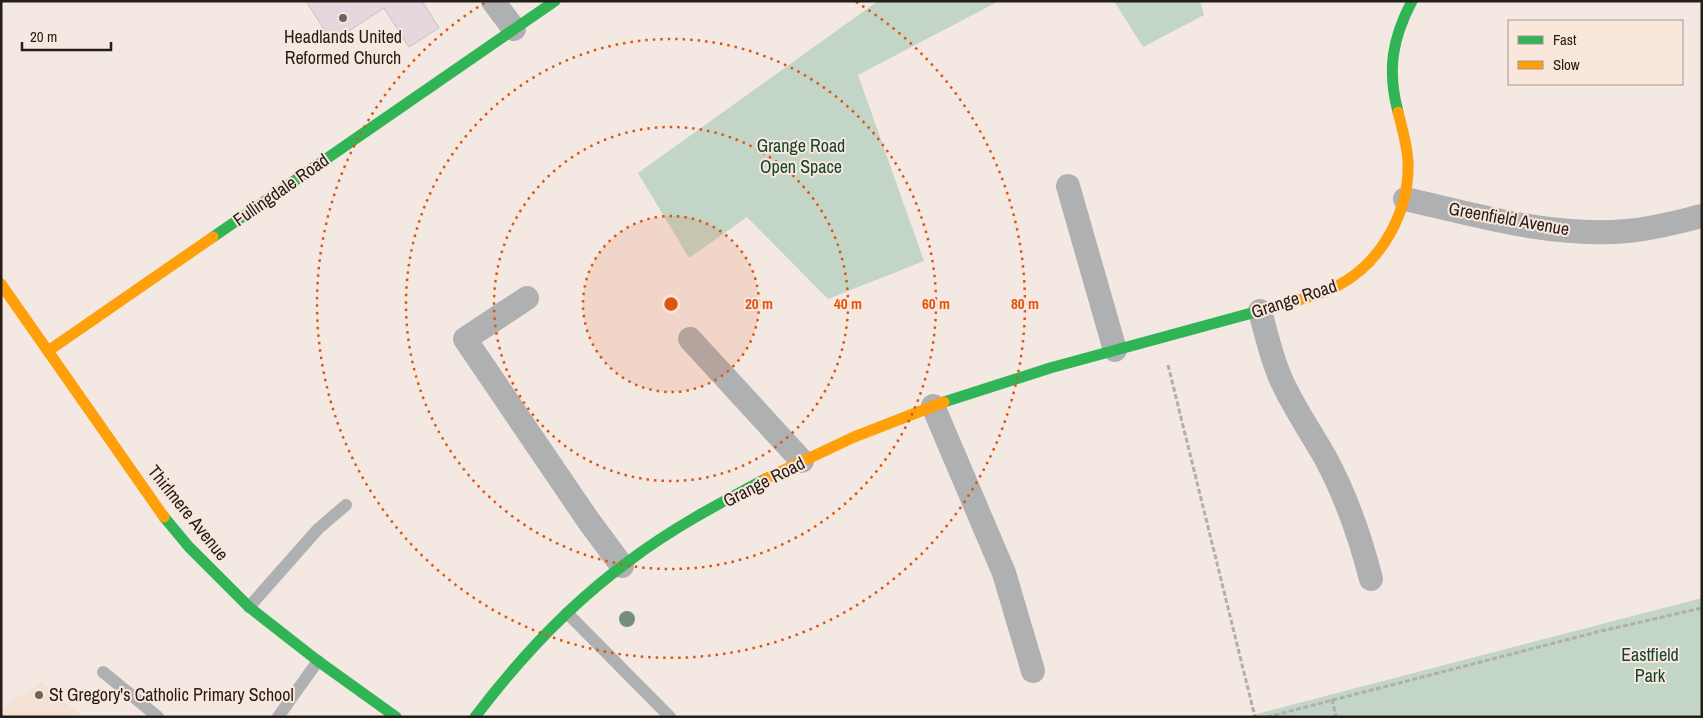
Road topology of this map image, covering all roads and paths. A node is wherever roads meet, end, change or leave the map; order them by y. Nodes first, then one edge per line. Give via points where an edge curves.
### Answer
1 (493, 1) edge
2 (555, 1) edge
3 (1412, 1) edge
4 (514, 29) junction
5 (1068, 186) dead end
6 (1405, 198) junction
7 (1702, 216) edge
8 (1, 284) edge
9 (528, 298) dead end
10 (1260, 311) junction
11 (1162, 337) junction
12 (690, 339) dead end
13 (1115, 350) junction
14 (48, 351) junction
15 (933, 406) junction
16 (802, 461) junction
17 (346, 505) dead end
18 (622, 566) junction
19 (1371, 579) dead end
20 (249, 607) junction
21 (1702, 608) edge
22 (567, 613) junction
23 (318, 662) junction
24 (1033, 671) dead end
25 (102, 672) dead end
26 (1332, 700) junction
27 (158, 717) edge
28 (278, 717) edge
29 (396, 717) edge
30 (475, 717) edge
31 (670, 717) edge
32 (1255, 717) edge
33 (1267, 717) edge
34 (1336, 717) edge

1 - 4 street
2 - 4 street, Fullingdale Road
3 - 6 street, Grange Road via 1396,34 1391,70 1408,160
4 - 14 street, Fullingdale Road
5 - 13 street
6 - 7 street, Greenfield Avenue via 1522,226 1572,232 1628,231
6 - 10 street, Grange Road via 1383,245 1344,282 1320,294
8 - 14 street, Thirlmere Avenue
9 - 18 street via 465,339
10 - 11 street, Grange Road
10 - 19 street via 1280,377 1346,502 1360,537
11 - 13 street, Grange Road
11 - 32 path
12 - 16 street
13 - 15 street, Grange Road
14 - 20 street, Thirlmere Avenue via 159,510 189,547
15 - 16 street, Grange Road
15 - 24 street via 1004,574
16 - 18 street, Grange Road via 707,511
17 - 20 lane via 318,529
18 - 22 street, Grange Road
20 - 23 street, Thirlmere Avenue
21 - 26 path
22 - 30 street, Grange Road
22 - 31 lane
23 - 28 lane
23 - 29 street, Thirlmere Avenue
25 - 27 lane
26 - 33 path
26 - 34 path

